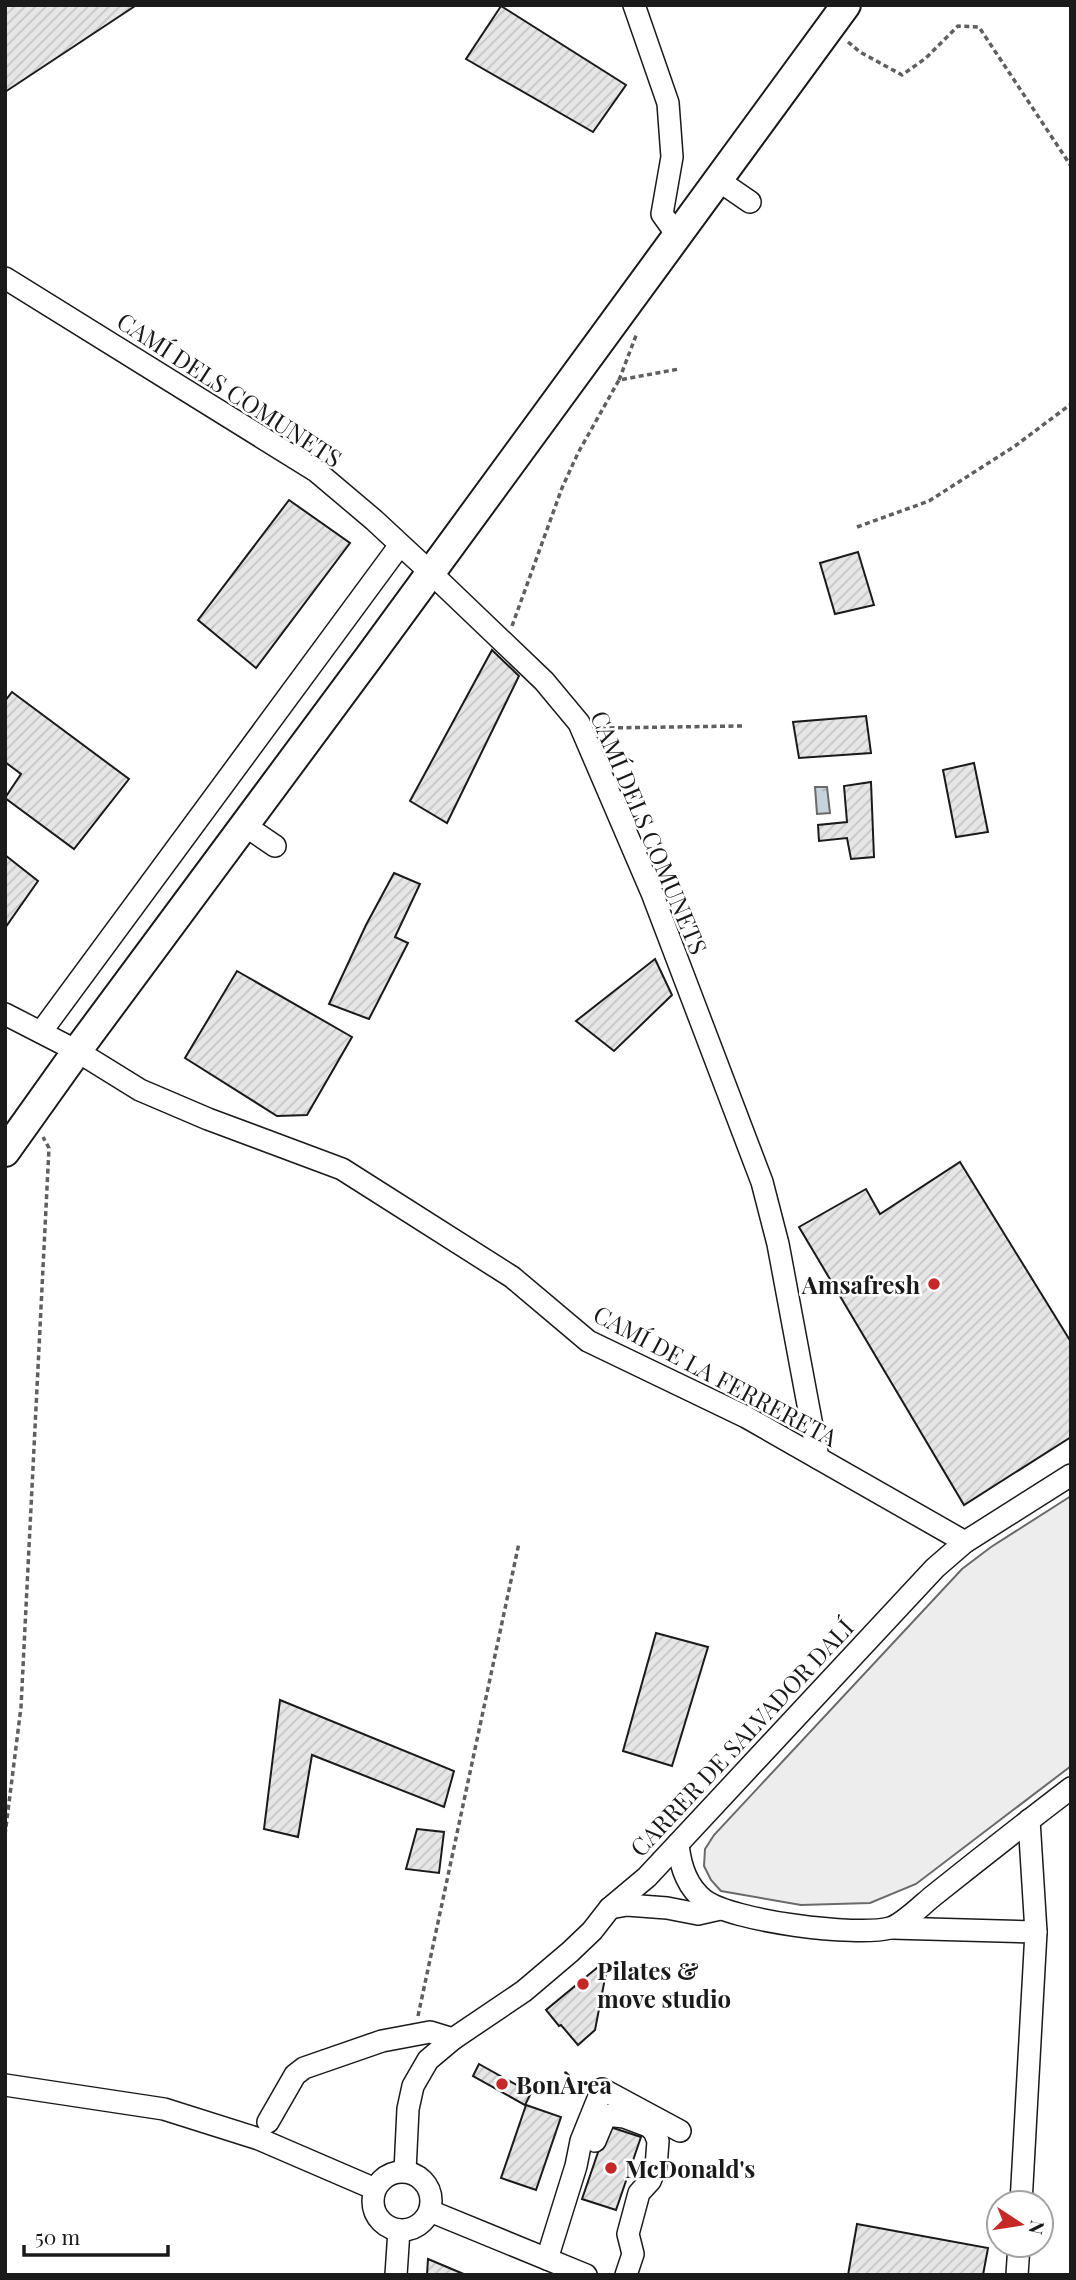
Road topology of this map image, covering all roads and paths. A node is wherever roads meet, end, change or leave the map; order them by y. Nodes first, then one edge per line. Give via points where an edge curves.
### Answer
1 (634, 5) edge
2 (838, 16) edge
3 (1071, 166) edge
4 (718, 180) junction
5 (750, 202) dead end
6 (677, 235) junction
7 (5, 278) edge
8 (679, 369) dead end
9 (1071, 404) edge
10 (856, 527) dead end
11 (400, 545) junction
12 (430, 572) junction
13 (506, 645) junction
14 (741, 726) dead end
15 (582, 728) junction
16 (244, 825) junction
17 (275, 846) dead end
18 (5, 1014) edge
19 (41, 1032) junction
20 (77, 1051) junction
21 (27, 1121) junction
22 (5, 1152) edge
23 (818, 1458) junction
24 (1071, 1475) edge
25 (965, 1542) junction
26 (519, 1543) dead end
27 (1071, 1788) edge
28 (1029, 1820) junction
29 (5, 1835) edge
30 (678, 1844) junction
31 (610, 1908) junction
32 (720, 1909) junction
33 (892, 1928) junction
34 (1036, 1931) junction
35 (414, 2035) junction
36 (453, 2039) junction
37 (5, 2085) edge
38 (268, 2122) dead end
39 (680, 2131) dead end
40 (576, 2166) junction
41 (405, 2171) junction
42 (375, 2189) junction
43 (1022, 2189) edge
44 (430, 2211) junction
45 (398, 2236) junction
46 (547, 2259) junction
47 (396, 2275) edge
48 (586, 2275) edge
49 (626, 2275) edge

1 - 6 street via 668,103 672,157 662,214
2 - 3 path via 860,52 902,75 958,26 979,27
2 - 4 main road
4 - 5 street
4 - 6 main road
6 - 12 main road
7 - 11 street, CAMÍ DELS COMUNETS via 316,471
8 - 13 path via 619,380 562,488
9 - 10 path via 929,501
11 - 12 street, CAMÍ DELS COMUNETS
11 - 19 street
12 - 13 street, CAMÍ DELS COMUNETS
12 - 16 main road
13 - 15 street, CAMÍ DELS COMUNETS via 544,681
14 - 15 path
15 - 23 street, CAMÍ DELS COMUNETS via 652,893 762,1182
16 - 17 street
16 - 20 main road
18 - 19 street, CAMÍ DE LA FERRERETA
19 - 20 street, CAMÍ DE LA FERRERETA
20 - 21 main road
20 - 23 street, CAMÍ DE LA FERRERETA via 140,1090 342,1169 512,1277 588,1341 746,1417
21 - 22 main road
21 - 29 path via 39,1130 49,1148 21,1707
23 - 25 street, CAMÍ DE LA FERRERETA
24 - 25 street, CARRER DE SALVADOR DALÍ
25 - 30 street, CARRER DE SALVADOR DALÍ via 935,1568
26 - 35 path
27 - 28 street
28 - 33 street
28 - 34 street
30 - 31 street, CARRER DE SALVADOR DALÍ
30 - 32 street via 680,1863 692,1887
31 - 32 street via 627,1905 698,1913
31 - 36 street, CARRER DE SALVADOR DALÍ via 592,1931 524,1991
32 - 33 street via 791,1924 853,1930
33 - 34 street
34 - 43 street
35 - 36 street via 430,2032
35 - 38 street via 304,2068 295,2075
36 - 41 street, CARRER DE SALVADOR DALÍ via 428,2060 413,2085
37 - 42 street via 164,2109 259,2139
39 - 40 street via 602,2089
40 - 46 street
40 - 49 street via 590,2150 607,2115 624,2117 654,2131 656,2167 639,2193 628,2234 633,2254
41 - 42 street via 393,2172
41 - 44 street via 415,2174 430,2190
42 - 45 street via 376,2216
44 - 45 street via 417,2226
44 - 46 street
45 - 47 street
46 - 48 street

